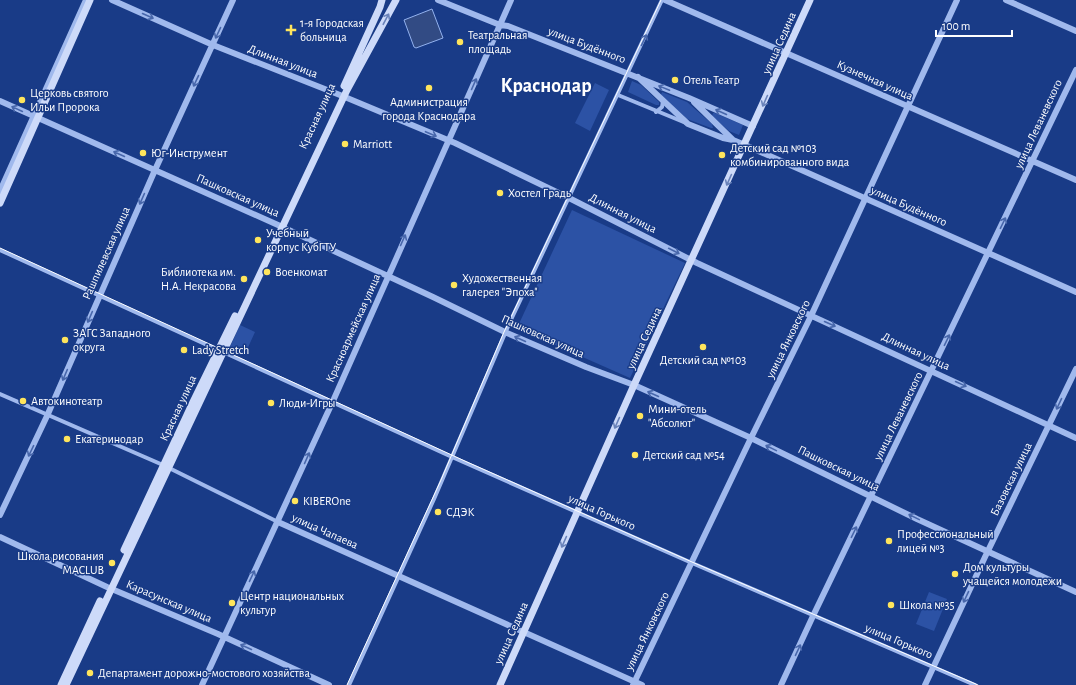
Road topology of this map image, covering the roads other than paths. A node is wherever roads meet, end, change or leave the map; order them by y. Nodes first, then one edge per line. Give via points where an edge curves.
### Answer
1 (86, 0) edge
2 (90, 0) edge
3 (112, 0) edge
4 (233, 0) edge
5 (382, 0) edge
6 (396, 0) edge
7 (438, 0) edge
8 (511, 0) edge
9 (664, 0) edge
10 (810, 0) edge
11 (957, 0) edge
12 (1006, 0) edge
13 (500, 25) junction
14 (1076, 31) edge
15 (367, 34) junction
16 (376, 38) junction
17 (213, 45) junction
18 (786, 52) junction
19 (1076, 70) edge
20 (628, 73) junction
21 (638, 77) junction
22 (618, 94) junction
23 (342, 96) junction
24 (689, 98) junction
25 (0, 101) edge
26 (663, 102) junction
27 (908, 106) junction
28 (656, 112) junction
29 (36, 117) junction
30 (688, 124) junction
31 (753, 126) junction
32 (733, 140) junction
33 (448, 141) junction
34 (745, 145) junction
35 (1033, 161) junction
36 (155, 170) junction
37 (1076, 180) edge
38 (0, 191) edge
39 (569, 198) junction
40 (866, 199) junction
41 (0, 203) edge
42 (280, 226) junction
43 (0, 250) edge
44 (988, 254) junction
45 (692, 260) junction
46 (387, 276) junction
47 (1076, 292) edge
48 (99, 295) junction
49 (811, 316) junction
50 (506, 332) junction
51 (221, 351) junction
52 (1076, 369) edge
53 (932, 371) junction
54 (634, 385) junction
55 (0, 394) edge
56 (332, 402) junction
57 (47, 416) junction
58 (1049, 426) junction
59 (751, 438) junction
60 (1076, 438) edge
61 (452, 457) junction
62 (166, 466) junction
63 (871, 496) junction
64 (577, 512) junction
65 (0, 515) edge
66 (278, 522) junction
67 (0, 537) edge
68 (988, 552) junction
69 (692, 563) junction
70 (399, 576) junction
71 (109, 588) junction
72 (1076, 592) edge
73 (814, 615) junction
74 (524, 632) junction
75 (224, 637) junction
76 (933, 667) junction
77 (634, 683) edge
78 (61, 685) edge
79 (66, 685) edge
80 (202, 685) edge
81 (329, 685) edge
82 (349, 685) edge
83 (500, 685) edge
84 (642, 685) edge
85 (781, 685) edge
86 (925, 685) edge
87 (975, 685) edge

1 - 29 street
2 - 29 main road
3 -> 17 street, Длинная улица
4 -> 17 street, Рашпилевская улица
5 - 15 main road, Красная улица
16 -> 6 main road, Красная улица
7 - 13 street, улица Будённого
8 - 13 street, Красноармейская улица
9 - 18 street, Кузнечная улица
20 -> 9 street
10 - 18 main road, улица Седина
11 - 27 street, улица Янковского
12 - 14 street
13 - 20 street, улица Будённого
33 -> 13 street, Красноармейская улица
15 - 16 street
15 - 23 main road, Красная улица
16 - 23 main road, Красная улица
17 - 23 street, Длинная улица
17 -> 36 street, Рашпилевская улица
18 - 27 street, Кузнечная улица
18 -> 31 main road, улица Седина
19 - 35 street, улица Леваневского
20 - 21 street, улица Будённого
20 - 22 street
24 -> 21 street, улица Будённого
21 - 26 street, улица Будённого
22 - 28 street, улица Будённого
22 - 39 street
23 -> 33 street, Длинная улица
23 - 42 main road, Красная улица
31 -> 24 street, улица Будённого
24 - 32 street, улица Будённого
29 -> 25 street, Пашковская улица
26 - 28 street via 662,108
26 - 30 street, улица Будённого
27 - 35 street, Кузнечная улица
27 - 40 street, улица Янковского
28 - 30 street, улица Будённого
36 -> 29 street, Пашковская улица
29 - 38 street
29 - 41 main road
30 - 32 street, улица Будённого
31 - 34 main road, улица Седина
32 - 34 street, улица Будённого
33 - 39 street, Длинная улица
46 -> 33 street, Красноармейская улица
34 - 40 street, улица Будённого
34 -> 45 main road, улица Седина
35 - 37 street, Кузнечная улица
44 -> 35 street, улица Леваневского
36 - 42 street, Пашковская улица
36 -> 48 street, Рашпилевская улица
39 -> 45 street, Длинная улица
39 - 50 street
40 - 44 street, улица Будённого
40 - 49 street, улица Янковского
42 - 46 street, Пашковская улица
42 - 51 main road, Красная улица
43 - 48 street, улица Горького
44 - 47 street, улица Будённого
53 -> 44 street, улица Леваневского
45 - 49 street, Длинная улица
45 - 54 main road, улица Седина
46 - 50 street, Пашковская улица
46 - 56 street, Красноармейская улица
48 - 51 street, улица Горького
48 -> 57 street, Рашпилевская улица
49 -> 53 street, Длинная улица
49 - 59 street, улица Янковского
54 -> 50 street, Пашковская улица
50 - 61 street
51 - 56 street, улица Горького
51 - 62 main road, Красная улица
52 -> 58 street, Базовская улица
53 -> 58 street, Длинная улица
53 - 63 street, улица Леваневского
59 -> 54 street, Пашковская улица
54 -> 64 main road, улица Седина
55 - 57 street, улица Чапаева
56 - 61 street, улица Горького
66 -> 56 street, Красноармейская улица
57 - 62 street, улица Чапаева
57 -> 65 street, Рашпилевская улица
58 - 60 street, Длинная улица
58 - 68 street, Базовская улица
63 -> 59 street, Пашковская улица
59 - 69 street, улица Янковского
61 - 64 street, улица Горького
61 - 70 street
62 - 66 street, улица Чапаева
62 - 71 main road, Красная улица
68 -> 63 street, Пашковская улица
73 -> 63 street, улица Леваневского
64 - 69 street, улица Горького
64 -> 74 main road, улица Седина
66 - 70 street, улица Чапаева
75 -> 66 street, Красноармейская улица
67 - 71 street, Карасунская улица
68 - 72 street, Пашковская улица
68 -> 76 street, Базовская улица
69 - 73 street, улица Горького
69 - 77 street, улица Янковского
70 - 74 street, улица Чапаева
70 - 82 street
71 - 75 street, Карасунская улица
71 - 78 main road, Красная улица
71 - 79 main road, Красная улица
73 - 76 street, улица Горького
85 -> 73 street, улица Леваневского
74 - 77 street, улица Чапаева
74 - 83 main road, улица Седина
75 - 80 street, Красноармейская улица
81 -> 75 street, Карасунская улица
76 - 86 street, Базовская улица
76 - 87 street, улица Горького
77 - 84 street, улица Чапаева

